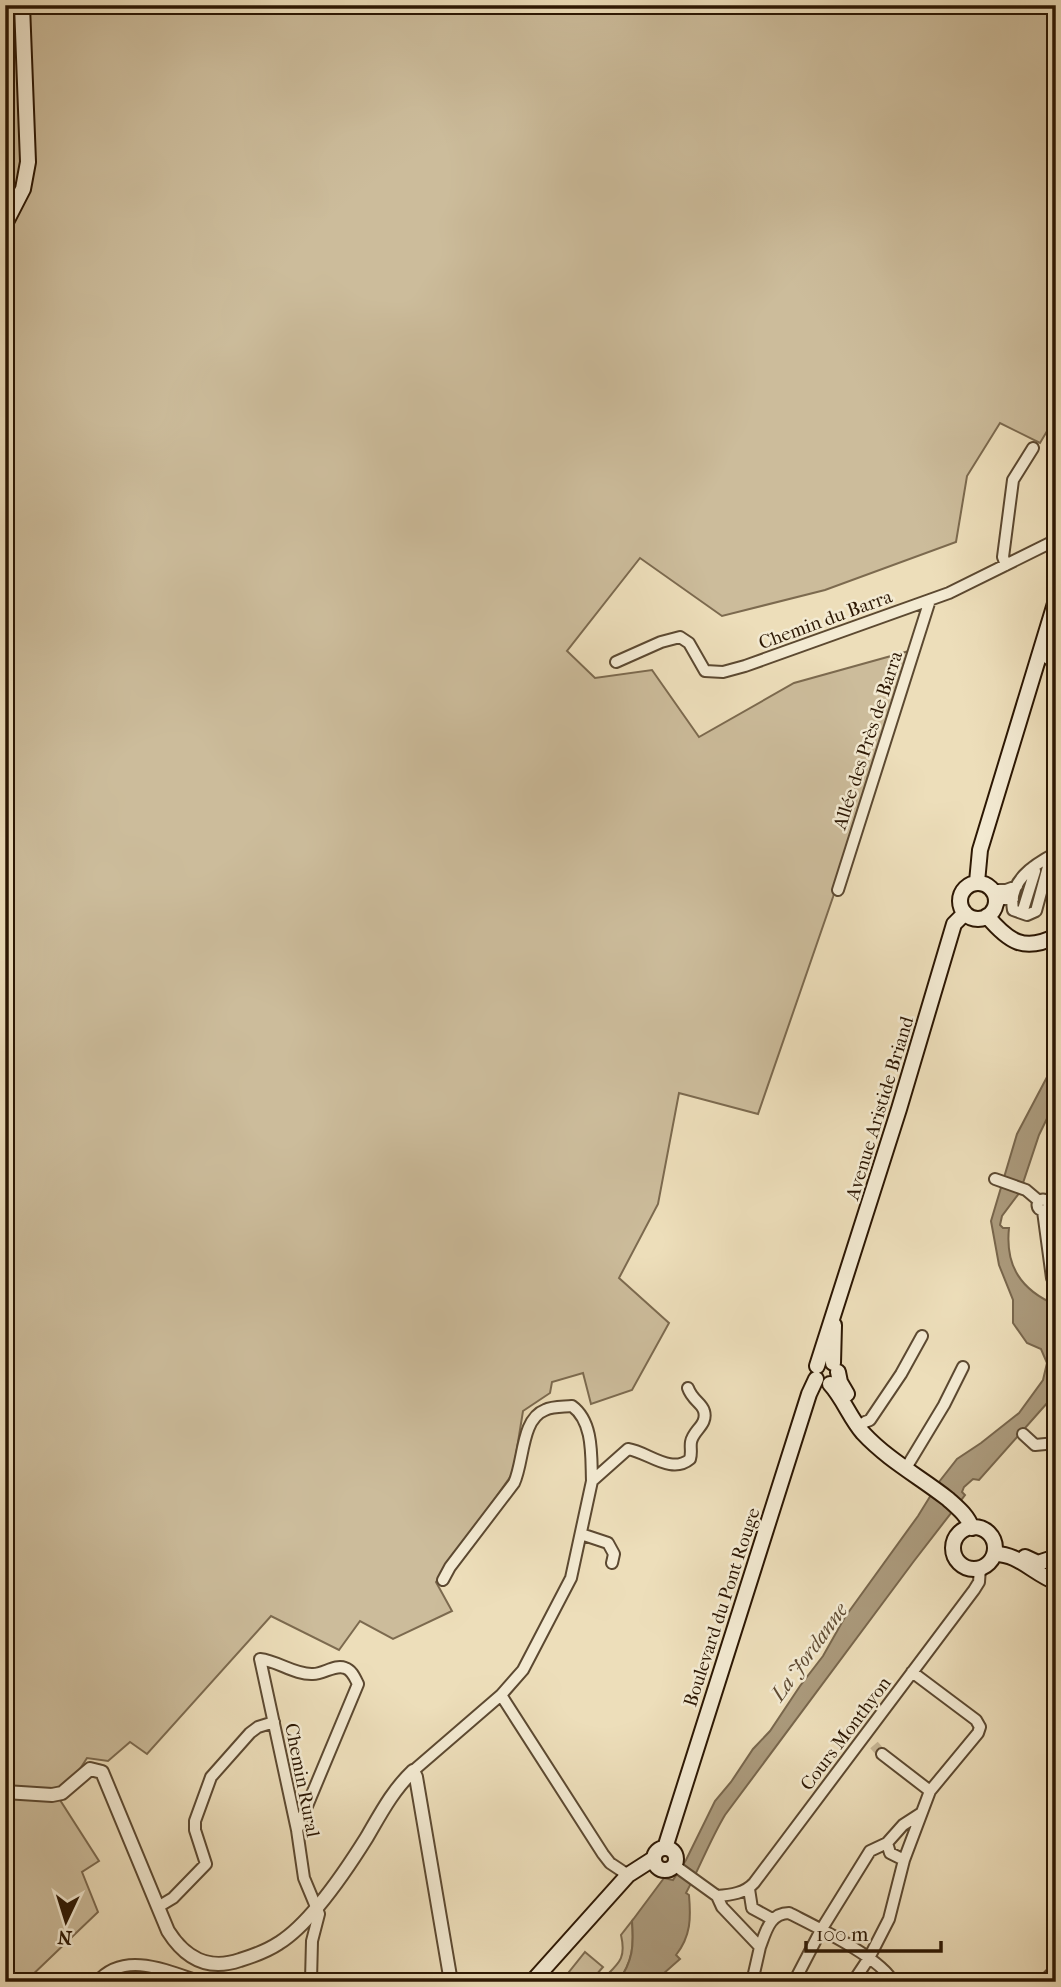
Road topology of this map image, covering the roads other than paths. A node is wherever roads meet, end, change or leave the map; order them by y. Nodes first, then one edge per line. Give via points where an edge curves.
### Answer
1 (22, 5) edge
2 (5, 224) edge
3 (1033, 448) dead end
4 (1056, 540) edge
5 (1006, 565) junction
6 (930, 600) junction
7 (1056, 600) edge
8 (1040, 652) junction
9 (616, 662) dead end
10 (1056, 665) edge
11 (1051, 855) edge
12 (1029, 870) junction
13 (977, 882) junction
14 (1017, 886) junction
15 (838, 890) dead end
16 (993, 890) junction
17 (1013, 899) junction
18 (991, 912) junction
19 (965, 913) junction
20 (1022, 913) junction
21 (1056, 936) edge
22 (995, 1179) dead end
23 (1056, 1285) edge
24 (922, 1336) dead end
25 (962, 1367) dead end
26 (829, 1376) junction
27 (688, 1388) dead end
28 (867, 1430) junction
29 (1023, 1434) dead end
30 (1056, 1443) edge
31 (908, 1467) junction
32 (593, 1481) junction
33 (972, 1528) junction
34 (581, 1534) junction
35 (994, 1548) junction
36 (1056, 1557) edge
37 (612, 1563) dead end
38 (1038, 1563) junction
39 (980, 1568) junction
40 (443, 1580) dead end
41 (1056, 1580) edge
42 (912, 1672) junction
43 (502, 1695) junction
44 (274, 1723) junction
45 (866, 1733) junction
46 (874, 1745) tunnel mouth
47 (882, 1754) tunnel mouth
48 (413, 1771) junction
49 (930, 1791) junction
50 (5, 1792) edge
51 (920, 1819) junction
52 (297, 1830) junction
53 (887, 1843) junction
54 (665, 1848) junction
55 (653, 1859) junction
56 (904, 1860) junction
57 (677, 1866) junction
58 (628, 1875) junction
59 (749, 1889) junction
60 (731, 1895) junction
61 (717, 1896) junction
62 (158, 1907) junction
63 (316, 1907) junction
64 (752, 1908) junction
65 (772, 1919) junction
66 (821, 1930) junction
67 (760, 1947) junction
68 (869, 1958) junction
69 (199, 1962) junction
70 (1056, 1969) edge
71 (196, 1980) edge
72 (311, 1981) edge
73 (97, 1982) edge
74 (451, 1982) edge
75 (531, 1982) edge
76 (752, 1982) edge
77 (794, 1982) edge
78 (853, 1982) edge
79 (893, 1982) edge
80 (1043, 1982) edge

1 - 2 main road via 28,162 23,189
3 - 5 street via 1013,480 1003,557
4 - 5 street, Chemin du Barra
5 - 6 street, Chemin du Barra
6 - 9 street, Chemin du Barra via 723,672 705,671 689,643 680,637
6 - 15 street, Allée des Près de Barra
7 - 8 main road
8 - 10 street
8 - 13 main road via 980,850
11 - 12 street
11 - 20 street via 1036,911
12 - 14 street
12 - 20 street via 1035,871
13 - 16 main road
13 - 19 main road via 962,891
14 - 16 street
14 - 17 street
16 - 18 main road
17 - 18 street via 1001,899
17 - 20 street via 1013,910
18 - 19 main road via 975,919
18 - 21 main road via 1004,936 1017,943
19 - 26 main road, Avenue Aristide Briand via 954,924 826,1331
22 - 23 street via 1026,1190 1041,1206
24 - 28 street
25 - 31 street
26 - 28 main road via 843,1388
26 - 28 main road via 854,1421
26 - 54 main road, Boulevard du Pont Rouge via 805,1406
27 - 32 street via 705,1414 692,1438 690,1459 673,1464 628,1449
28 - 31 main road
28 - 31 main road
29 - 30 street via 1035,1444
31 - 33 main road via 961,1510
32 - 34 street
32 - 40 street via 589,1435 581,1412 572,1406 534,1416 514,1483
33 - 35 main road via 985,1531
33 - 39 main road via 956,1537 954,1556 967,1568
34 - 37 street via 608,1543 614,1554
34 - 43 street via 572,1578 523,1670
35 - 38 main road via 1006,1544
35 - 39 main road via 991,1560
35 - 41 main road via 1044,1578
36 - 38 main road
38 - 41 street
39 - 42 street, Cours Monthyon via 974,1590
42 - 45 street, Cours Monthyon
42 - 49 street via 982,1727
43 - 48 street
43 - 58 street via 603,1854
44 - 52 street, Chemin Rural
44 - 52 street, Chemin Rural via 260,1659 314,1675 341,1666 350,1669 358,1684
44 - 62 street via 250,1733 211,1777 195,1821 206,1864
45 - 46 street
45 - 59 street, Cours Monthyon
47 - 49 street
48 - 63 street via 398,1785 346,1871
48 - 74 street
49 - 51 street
50 - 62 street via 62,1793 90,1769 102,1772
51 - 53 street via 902,1825
51 - 56 street
52 - 63 street, Chemin Rural via 304,1878
53 - 56 street via 890,1853
53 - 66 street via 870,1851
54 - 55 main road via 655,1852
54 - 57 main road via 674,1854
55 - 57 main road via 660,1869
55 - 58 main road
56 - 68 street via 889,1919
57 - 61 street
58 - 75 main road
59 - 60 street
59 - 64 street
60 - 61 street
60 - 64 street
61 - 67 street
62 - 69 street via 177,1945
63 - 69 street via 295,1931 255,1955 214,1965
63 - 72 street
64 - 65 street
65 - 66 street via 785,1912
65 - 67 street
66 - 68 street
66 - 77 street
67 - 76 street
68 - 78 street
68 - 79 street via 889,1973
69 - 71 street
70 - 80 street
71 - 73 street via 135,1964 116,1967

